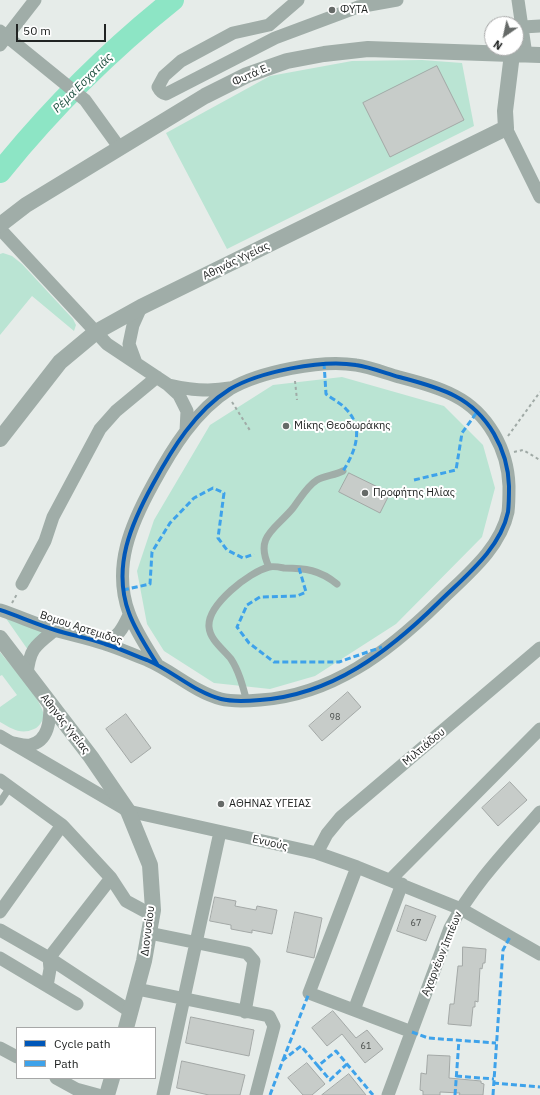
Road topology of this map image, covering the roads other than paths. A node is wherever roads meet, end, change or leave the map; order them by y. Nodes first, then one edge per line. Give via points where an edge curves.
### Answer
1 (35, 0) edge
2 (298, 0) edge
3 (397, 0) edge
4 (518, 0) edge
5 (521, 16) edge
6 (540, 26) edge
7 (524, 27) edge
8 (524, 36) edge
9 (2, 38) edge
10 (526, 55) edge
11 (506, 128) junction
12 (119, 147) junction
13 (540, 197) edge
14 (0, 225) edge
15 (0, 229) edge
16 (141, 307) junction
17 (96, 332) junction
18 (136, 363) junction
19 (162, 381) junction
20 (229, 390) junction
21 (186, 431) junction
22 (0, 439) edge
23 (344, 472) dead end
24 (269, 567) junction
25 (22, 584) road end
26 (338, 584) dead end
27 (4, 611) edge
28 (129, 615) junction
29 (55, 630) junction
30 (0, 638) edge
31 (103, 643) junction
32 (540, 648) edge
33 (157, 664) junction
34 (27, 674) junction
35 (247, 702) junction
36 (50, 704) junction
37 (540, 730) edge
38 (5, 739) edge
39 (5, 784) edge
40 (0, 802) edge
41 (128, 811) junction
42 (540, 812) edge
43 (62, 825) junction
44 (220, 832) junction
45 (317, 854) junction
46 (357, 867) junction
47 (111, 878) junction
48 (396, 882) junction
49 (461, 909) junction
50 (0, 912) edge
51 (152, 915) junction
52 (0, 930) edge
53 (149, 933) junction
54 (196, 944) junction
55 (540, 954) edge
56 (0, 958) edge
57 (49, 958) junction
58 (47, 986) junction
59 (137, 989) junction
60 (184, 999) junction
61 (77, 1004) dead end
62 (354, 1010) junction
63 (131, 1012) junction
64 (245, 1012) junction
65 (126, 1027) edge
66 (412, 1032) junction
67 (0, 1048) edge
68 (16, 1056) edge
69 (58, 1079) edge
70 (112, 1079) edge
71 (98, 1095) edge
72 (107, 1095) edge
73 (163, 1095) edge
74 (256, 1095) edge
75 (388, 1095) edge

1 - 9 street
2 - 3 street via 269,25 233,33 181,61 164,76 159,90 166,94 275,38 358,7
4 - 5 street
6 - 7 street
8 - 10 street
9 - 12 street via 86,100
10 - 11 street via 505,111
10 - 12 street, Φυτά Ε. via 368,49 287,61 247,75 219,89
11 - 13 street
11 - 16 street, Αθηνάς Υγείας
12 - 14 street, Φυτά Ε. via 26,205
15 - 17 street
16 - 17 street, Αθηνάς Υγείας
16 - 18 street via 133,325 129,344
17 - 18 street via 107,344
17 - 22 street, Αθηνάς Υγείας via 60,362
18 - 19 street
19 - 20 street via 189,390
19 - 21 street via 179,395 187,411
19 - 25 street via 116,411 100,429 53,517 45,541
20 - 21 street via 206,408
20 - 35 street, Βομου Αρτεμιδος via 293,368 324,364 355,365 420,383 456,396 477,412 496,436 506,460 509,484 508,512 496,543 474,568 396,643 340,677 280,699
21 - 28 street via 166,460 137,514 125,546 122,570
23 - 24 lane via 318,479 310,485 287,515 267,535 263,554
24 - 26 lane via 312,570 327,575
24 - 35 lane via 251,576 218,602 211,615 209,627 215,641 231,660 242,682
27 - 29 street, Βομου Αρτεμιδος
28 - 31 street via 114,640
28 - 33 street
29 - 31 street, Βομου Αρτεμιδος
29 - 34 street via 38,644 29,656
30 - 34 street, Αθηνάς Υγείας
31 - 33 street, Βομου Αρτεμιδος
32 - 45 street, Μιλτιάδου via 341,817 327,834
33 - 35 street, Βομου Αρτεμιδος via 210,695 222,700
34 - 36 street, Αθηνάς Υγείας
36 - 38 street via 47,732 40,740 29,745
36 - 41 street, Αθηνάς Υγείας
37 - 48 street
38 - 41 street, Ενυούς
39 - 40 lane
39 - 43 street
41 - 44 street, Ενυούς
41 - 51 street, Διονυσίου via 150,865
42 - 49 street, Αχαρνέων Ιππέων via 476,886
43 - 47 street
43 - 50 street
44 - 45 street, Ενυούς
44 - 54 street
45 - 46 street, Ενυούς
46 - 48 street, Ενυούς
46 - 62 street via 309,992
47 - 51 street via 126,901
47 - 57 street
48 - 49 street, Ενυούς
48 - 62 street
49 - 55 street, Ενυούς
49 - 66 street, Αχαρνέων Ιππέων via 450,928
51 - 53 street, Διονυσίου
52 - 57 street
53 - 54 street
53 - 59 street, Διονυσίου
54 - 60 street
54 - 64 street via 247,953 252,957 254,961
56 - 58 street
57 - 58 street
57 - 63 street
58 - 61 street
59 - 60 street
59 - 63 street, Διονυσίου
60 - 64 street
60 - 73 street
62 - 66 street
63 - 65 street, Διονυσίου
64 - 74 street via 269,1016 274,1026
66 - 75 street, Αχαρνέων Ιππέων
67 - 68 street
69 - 71 street via 76,1089
70 - 72 street

